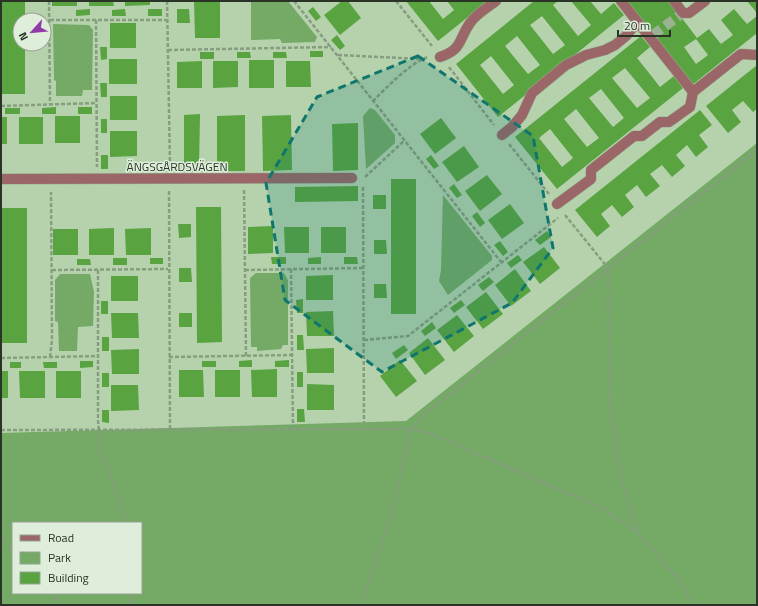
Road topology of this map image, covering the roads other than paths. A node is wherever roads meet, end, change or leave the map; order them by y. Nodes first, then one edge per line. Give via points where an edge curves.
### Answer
1 (496, 1) edge
2 (674, 1) edge
3 (705, 1) edge
4 (624, 3) edge
5 (638, 22) junction
6 (757, 55) edge
7 (440, 57) road end
8 (693, 92) junction
9 (502, 135) dead end
10 (352, 178) dead end
11 (1, 179) edge
12 (557, 204) dead end

1 - 7 street via 470,24 452,52
2 - 3 street via 681,14 689,13
4 - 5 street
5 - 8 street via 652,36
5 - 9 street via 615,45 566,65 532,93 522,115
6 - 8 street via 741,54
8 - 12 street via 690,107 669,122 660,122 642,136 634,136 591,170 591,180
10 - 11 street, ÄNGSGÅRDSVÄGEN

